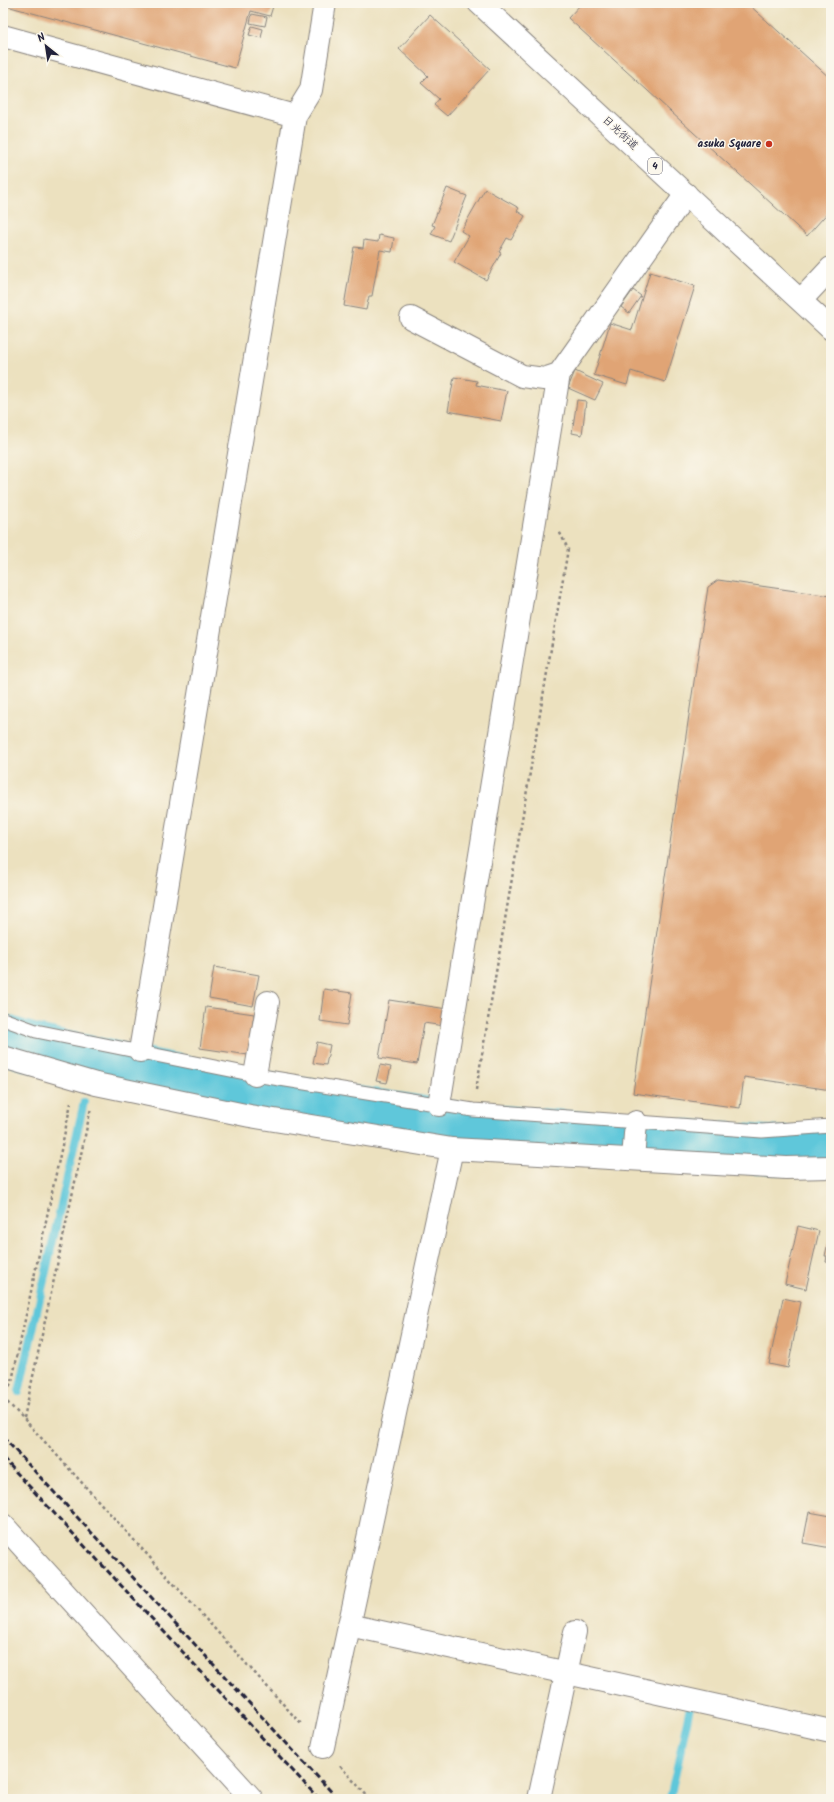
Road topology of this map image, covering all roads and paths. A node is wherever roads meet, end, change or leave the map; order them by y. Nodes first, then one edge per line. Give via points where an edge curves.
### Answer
1 (325, 3) edge
2 (482, 4) edge
3 (3, 36) edge
4 (295, 116) junction
5 (686, 194) junction
6 (831, 268) edge
7 (800, 300) junction
8 (411, 318) dead end
9 (831, 329) edge
10 (559, 374) junction
11 (536, 512) junction
12 (268, 1002) dead end
13 (3, 1019) edge
14 (140, 1051) junction
15 (3, 1057) edge
16 (255, 1075) junction
17 (86, 1082) junction
18 (438, 1105) junction
19 (473, 1110) junction
20 (636, 1122) junction
21 (831, 1126) edge
22 (452, 1149) junction
23 (633, 1159) junction
24 (831, 1167) edge
25 (3, 1398) edge
26 (24, 1419) junction
27 (3, 1525) edge
28 (349, 1625) junction
29 (575, 1632) dead end
30 (566, 1672) junction
31 (831, 1731) edge
32 (323, 1747) junction
33 (252, 1799) edge
34 (370, 1799) edge
35 (539, 1799) edge

1 - 4 main road via 311,90
2 - 5 main road, 日光街道 / 4
3 - 4 main road
4 - 14 main road
5 - 7 main road, 日光街道 / 4
5 - 10 main road
6 - 7 main road
7 - 9 main road, 日光街道 / 4
8 - 10 main road via 522,376 544,379
10 - 11 main road
11 - 18 main road
11 - 19 path via 551,514 568,549
12 - 16 main road
13 - 14 lane via 36,1031
14 - 16 lane
15 - 17 main road
16 - 18 lane
17 - 22 main road via 250,1116
17 - 25 path via 12,1381
17 - 26 path
18 - 19 lane
19 - 20 lane
20 - 21 lane via 762,1131
20 - 23 main road
22 - 23 main road
22 - 28 main road
23 - 24 main road via 786,1168
25 - 26 path
26 - 32 path
27 - 33 main road
28 - 30 main road
28 - 32 main road
29 - 30 main road
30 - 31 main road
30 - 35 main road
32 - 34 path

